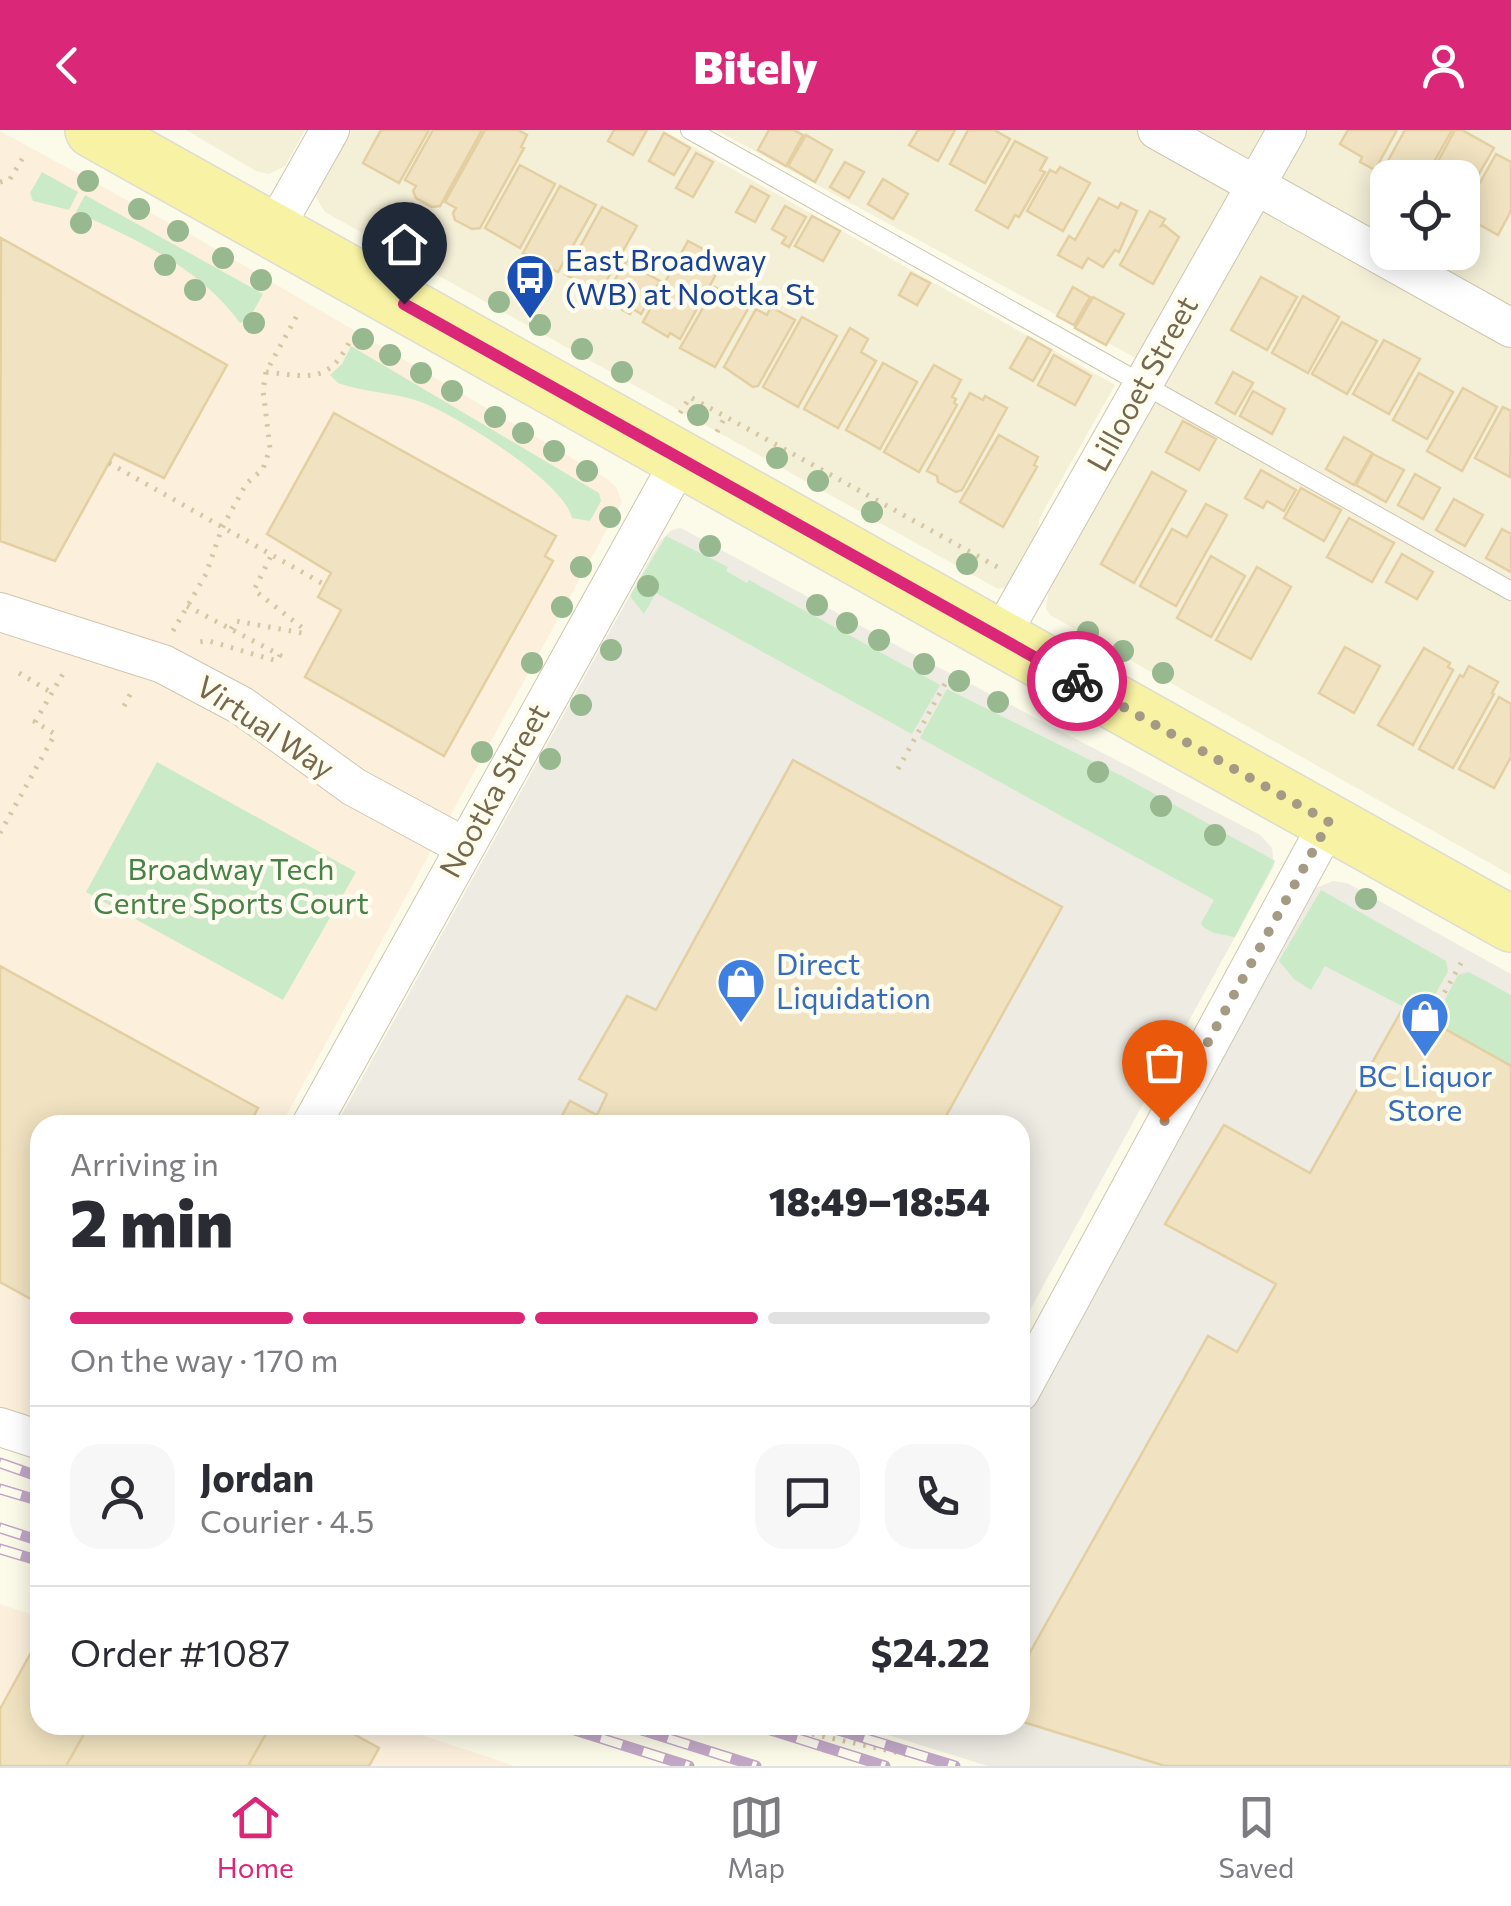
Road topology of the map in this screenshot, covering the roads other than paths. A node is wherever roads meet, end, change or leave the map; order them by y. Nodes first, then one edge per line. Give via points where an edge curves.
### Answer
1 (93, 130) edge
2 (330, 130) edge
3 (690, 130) edge
4 (1157, 130) edge
5 (1286, 130) edge
6 (1255, 186) junction
7 (273, 231) junction
8 (1511, 328) edge
9 (1143, 385) junction
10 (693, 434) junction
11 (1511, 591) edge
12 (0, 612) edge
13 (1000, 638) junction
14 (1329, 822) junction
15 (465, 847) junction
16 (1511, 924) edge
17 (318, 1115) edge
18 (1030, 1374) edge
19 (0, 1427) edge
20 (30, 1437) edge

1 - 7 main road
2 - 7 street
3 - 9 lane
4 - 6 street
5 - 6 street, Lillooet Street
6 - 8 street
6 - 9 street, Lillooet Street
7 - 10 main road
9 - 11 lane
9 - 13 street, Lillooet Street
10 - 13 main road
10 - 15 street, Nootka Street
12 - 15 street, Virtual Way via 163,664 242,706 354,787
13 - 14 main road
14 - 16 main road
14 - 18 street
15 - 17 street, Nootka Street
19 - 20 street

